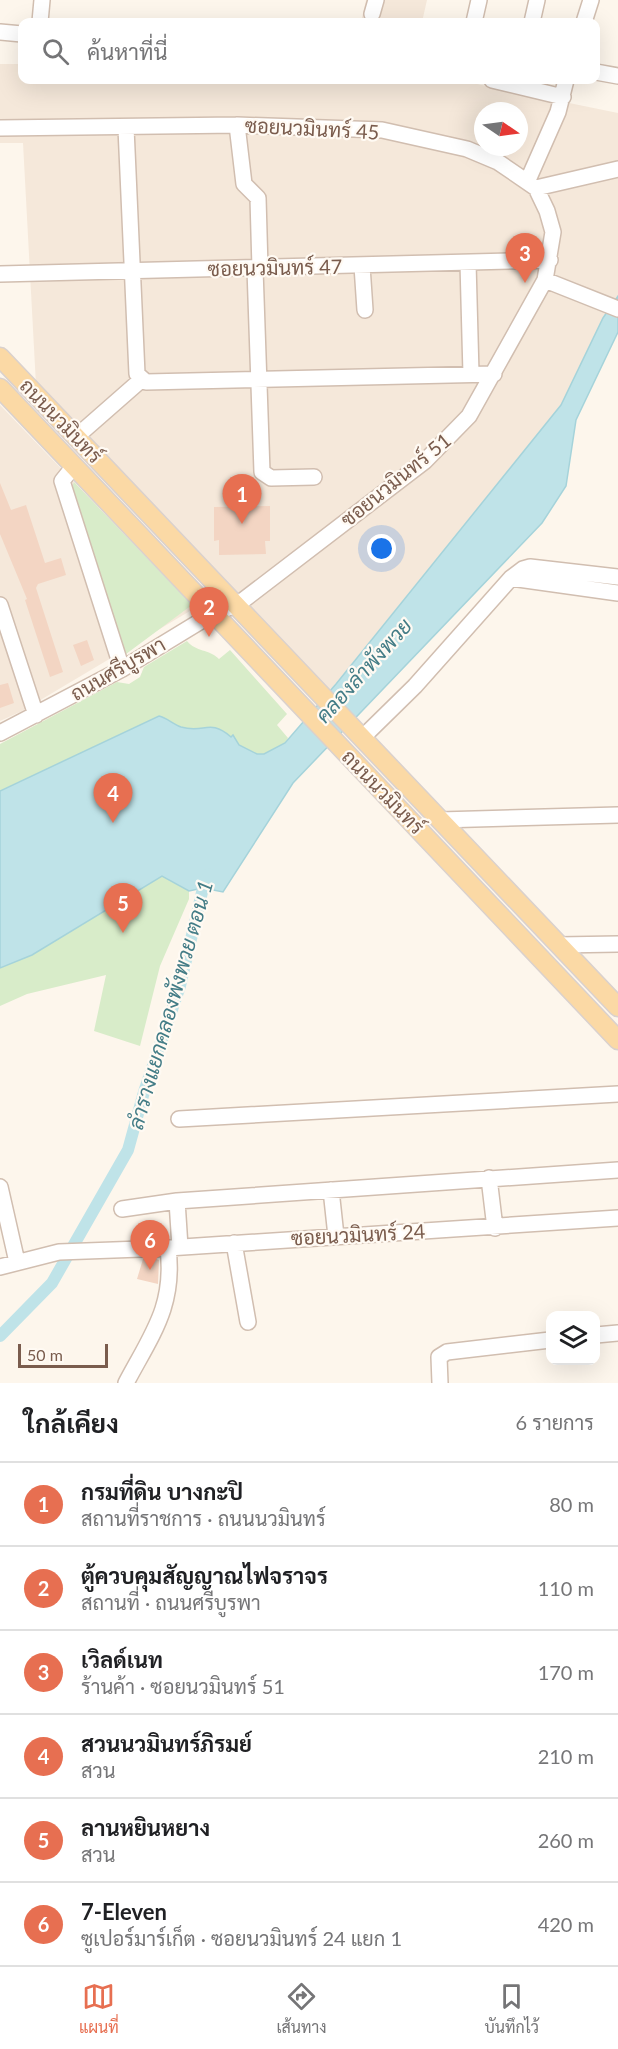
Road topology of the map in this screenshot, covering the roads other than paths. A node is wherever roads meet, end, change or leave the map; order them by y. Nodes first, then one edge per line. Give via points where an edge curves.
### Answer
1 (42, 0) edge
2 (479, 0) edge
3 (537, 0) edge
4 (591, 0) edge
5 (40, 18) edge
6 (475, 18) edge
7 (533, 18) edge
8 (585, 18) edge
9 (0, 33) edge
10 (18, 34) edge
11 (600, 73) edge
12 (618, 76) edge
13 (509, 84) edge
14 (565, 84) edge
15 (563, 97) junction
16 (237, 125) junction
17 (0, 128) edge
18 (126, 128) junction
19 (618, 170) edge
20 (532, 184) junction
21 (550, 260) junction
22 (468, 263) junction
23 (362, 266) junction
24 (257, 268) junction
25 (130, 270) junction
26 (0, 274) edge
27 (545, 280) junction
28 (618, 309) edge
29 (365, 310) dead end
30 (0, 357) edge
31 (471, 374) junction
32 (494, 374) junction
33 (257, 378) junction
34 (141, 380) junction
35 (0, 388) edge
36 (76, 437) junction
37 (74, 466) junction
38 (314, 477) dead end
39 (618, 577) edge
40 (511, 578) junction
41 (618, 593) edge
42 (0, 605) edge
43 (237, 605) junction
44 (214, 613) junction
45 (122, 669) junction
46 (36, 715) junction
47 (357, 732) junction
48 (0, 733) edge
49 (618, 815) edge
50 (440, 820) junction
51 (618, 944) edge
52 (559, 945) junction
53 (618, 1007) edge
54 (618, 1040) edge
55 (618, 1094) edge
56 (179, 1119) dead end
57 (618, 1170) edge
58 (489, 1178) junction
59 (0, 1187) edge
60 (331, 1190) junction
61 (177, 1201) junction
62 (122, 1209) dead end
63 (618, 1218) edge
64 (495, 1227) junction
65 (336, 1236) junction
66 (234, 1243) junction
67 (174, 1247) junction
68 (17, 1262) junction
69 (0, 1267) edge
70 (248, 1322) dead end
71 (618, 1333) edge
72 (600, 1335) edge
73 (546, 1340) edge
74 (126, 1383) edge
75 (440, 1383) edge

1 - 5 street
2 - 6 street
3 - 7 street
4 - 8 street
9 - 10 street
11 - 12 street
13 - 15 street
14 - 15 street
15 - 20 street
16 - 18 street, ซอยนวมินทร์ 45
16 - 20 street, ซอยนวมินทร์ 45 via 382,130 467,149 498,162
16 - 24 street via 244,184 258,198
17 - 18 street, ซอยนวมินทร์ 45
18 - 25 street
19 - 20 street
20 - 21 street via 553,232
21 - 22 street, ซอยนวมินทร์ 47
21 - 27 street, ซอยนวมินทร์ 51
22 - 23 street, ซอยนวมินทร์ 47
22 - 31 street
23 - 24 street, ซอยนวมินทร์ 47
23 - 29 street
24 - 25 street, ซอยนวมินทร์ 47
24 - 33 street
25 - 26 street, ซอยนวมินทร์ 47
25 - 34 street via 137,374
27 - 28 street
27 - 32 street, ซอยนวมินทร์ 51
30 - 36 main road, ถนนนวมินทร์
31 - 32 street
31 - 33 street
32 - 43 street, ซอยนวมินทร์ 51 via 469,416 426,461
33 - 34 street
33 - 38 street via 262,472 271,478
34 - 36 street
35 - 37 main road, ถนนนวมินทร์
36 - 43 main road, ถนนนวมินทร์
37 - 44 main road, ถนนนวมินทร์
37 - 45 street via 62,481
39 - 40 street via 530,567
40 - 41 street
40 - 47 street via 415,686
42 - 46 street
43 - 44 street, ถนนศรีบูรพา
43 - 47 main road, ถนนนวมินทร์
44 - 45 street, ถนนศรีบูรพา
44 - 54 main road, ถนนนวมินทร์
45 - 46 street, ถนนศรีบูรพา
46 - 48 street, ถนนศรีบูรพา
47 - 50 main road, ถนนนวมินทร์
49 - 50 street
50 - 52 main road, ถนนนวมินทร์
51 - 52 street
52 - 53 main road, ถนนนวมินทร์
55 - 56 street
57 - 58 street
58 - 60 street
58 - 64 street
59 - 68 street
60 - 61 street
60 - 65 street
61 - 62 street
61 - 67 street
63 - 64 street, ซอยนวมินทร์ 24
64 - 65 street, ซอยนวมินทร์ 24
65 - 66 street, ซอยนวมินทร์ 24
66 - 67 street, ซอยนวมินทร์ 24
66 - 70 street
67 - 68 street, ซอยนวมินทร์ 24 via 66,1252
67 - 74 street via 165,1309
68 - 69 street, ซอยนวมินทร์ 24
71 - 72 street
73 - 75 street via 447,1352 439,1357

